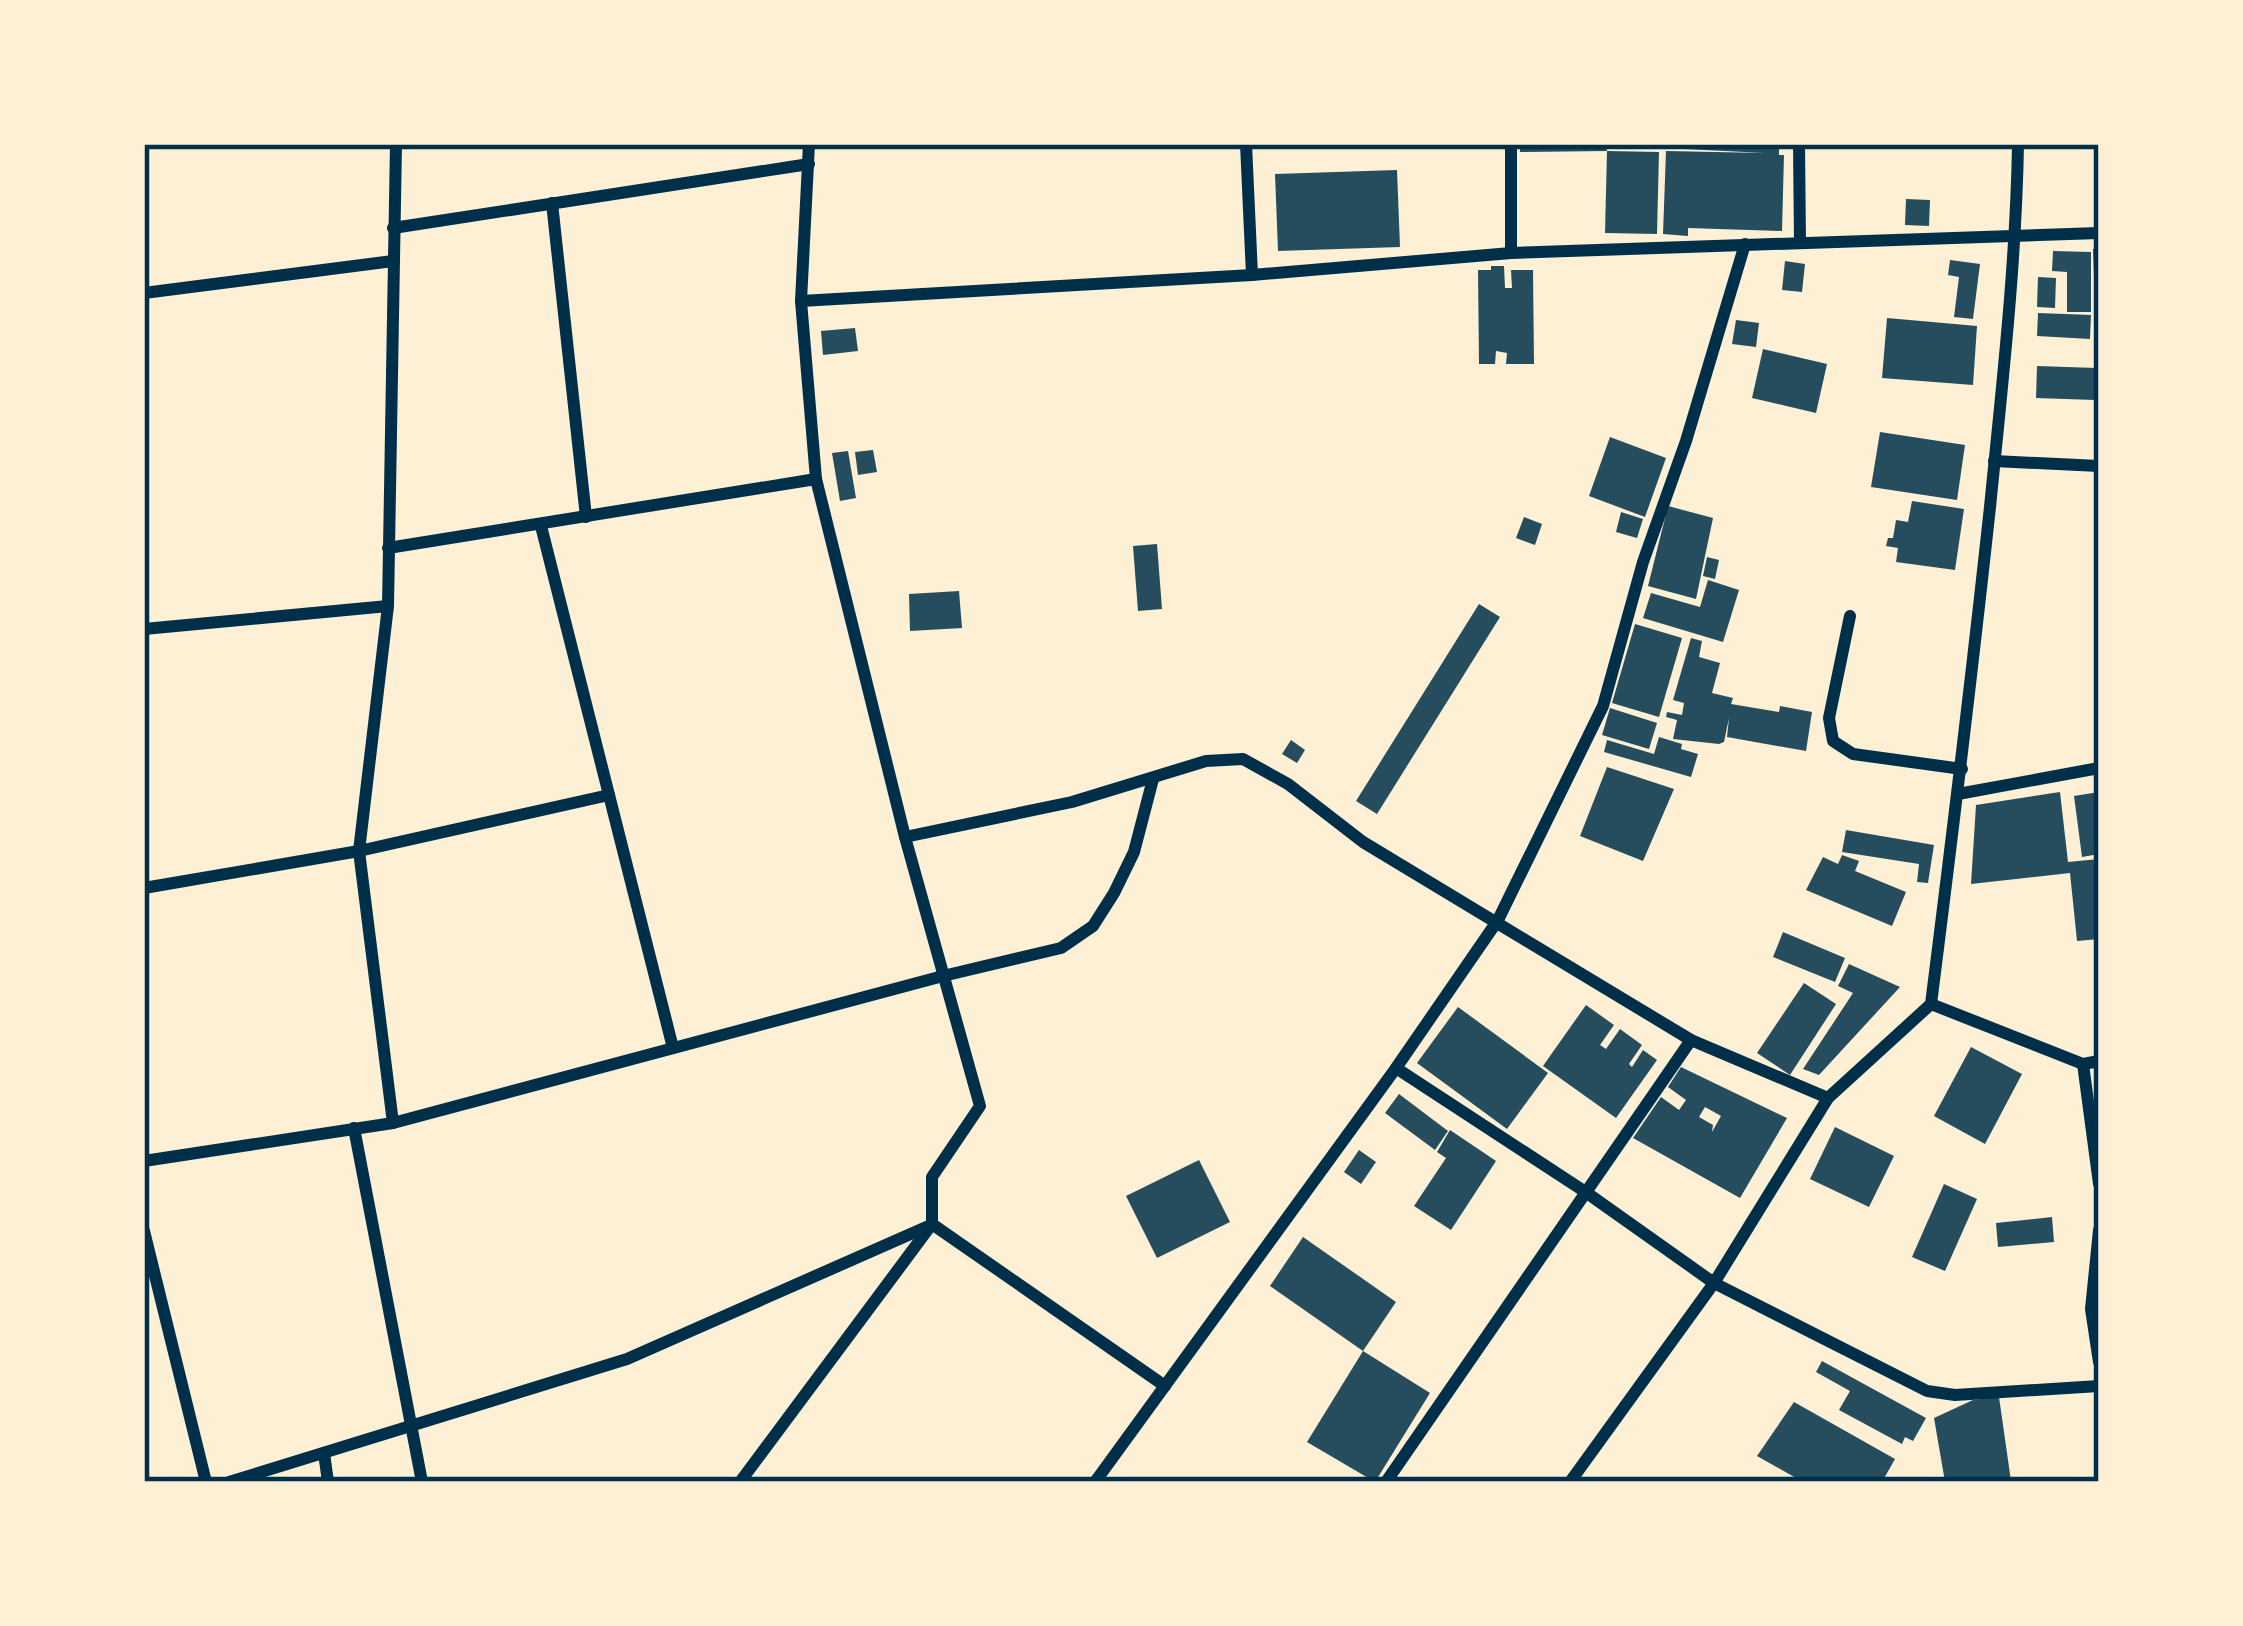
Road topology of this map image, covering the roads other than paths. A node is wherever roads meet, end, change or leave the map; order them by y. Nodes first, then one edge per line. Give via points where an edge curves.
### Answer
1 (396, 144) edge
2 (809, 144) edge
3 (1246, 144) edge
4 (1511, 144) edge
5 (1799, 144) edge
6 (2018, 144) edge
7 (809, 164) junction
8 (552, 203) junction
9 (393, 228) junction
10 (2099, 232) edge
11 (2016, 238) junction
12 (1800, 243) junction
13 (1745, 244) junction
14 (1511, 253) junction
15 (393, 261) junction
16 (1252, 274) junction
17 (144, 293) edge
18 (801, 301) junction
19 (1994, 461) junction
20 (2099, 466) edge
21 (816, 479) junction
22 (586, 517) junction
23 (541, 526) junction
24 (388, 548) junction
25 (388, 606) junction
26 (1850, 616) dead end
27 (144, 629) edge
28 (2099, 768) edge
29 (1962, 769) junction
30 (1153, 778) junction
31 (1958, 794) junction
32 (609, 795) junction
33 (905, 837) junction
34 (359, 851) junction
35 (144, 888) edge
36 (1498, 920) junction
37 (943, 976) junction
38 (1931, 1004) junction
39 (1691, 1040) junction
40 (673, 1048) junction
41 (2099, 1060) edge
42 (2083, 1064) junction
43 (1396, 1068) junction
44 (1828, 1098) junction
45 (393, 1123) junction
46 (354, 1128) junction
47 (144, 1161) edge
48 (2099, 1184) edge
49 (1587, 1193) junction
50 (932, 1224) junction
51 (2099, 1230) edge
52 (144, 1231) edge
53 (1714, 1283) junction
54 (2099, 1362) edge
55 (1165, 1386) junction
56 (2099, 1386) edge
57 (412, 1426) junction
58 (324, 1453) junction
59 (747, 1480) edge
60 (206, 1482) edge
61 (229, 1482) edge
62 (328, 1482) edge
63 (422, 1482) edge
64 (1095, 1482) edge
65 (1386, 1482) edge
66 (1570, 1482) edge

1 - 9 street
2 - 7 street
3 - 16 street
4 - 14 street
5 - 12 street
6 - 11 street
7 - 8 street
7 - 18 street
8 - 9 street
8 - 22 street
9 - 15 street
10 - 11 street
11 - 12 street
11 - 19 street
12 - 13 street
13 - 14 street
13 - 36 street via 1604,706
14 - 16 street
15 - 17 street
15 - 24 street
16 - 18 street
18 - 21 street
19 - 20 street
19 - 29 street
21 - 22 street
21 - 33 street
22 - 23 street
23 - 24 street
23 - 32 street
24 - 25 street
25 - 27 street
25 - 34 street
26 - 29 street via 1829,718 1833,741 1853,754
28 - 31 street
29 - 31 street
30 - 33 street
30 - 36 street via 1243,759
30 - 37 street via 1134,852 1093,926 1061,948
31 - 38 street
32 - 34 street
32 - 40 street
33 - 37 street
34 - 35 street
34 - 45 street
36 - 39 street
36 - 43 street
37 - 40 street
37 - 50 street via 980,1106 932,1177
38 - 42 street
38 - 44 street
39 - 44 street
39 - 49 street
40 - 45 street
41 - 42 street
42 - 48 street
43 - 49 street
43 - 55 street
44 - 53 street
45 - 46 street
46 - 47 street
46 - 57 street
49 - 53 street
49 - 65 street
50 - 55 street
50 - 57 street via 627,1359
50 - 59 street
51 - 54 street via 2090,1309
52 - 60 street
53 - 56 street via 1940,1395
53 - 66 street
55 - 64 street
57 - 58 street
57 - 63 street
58 - 61 street
58 - 62 street

